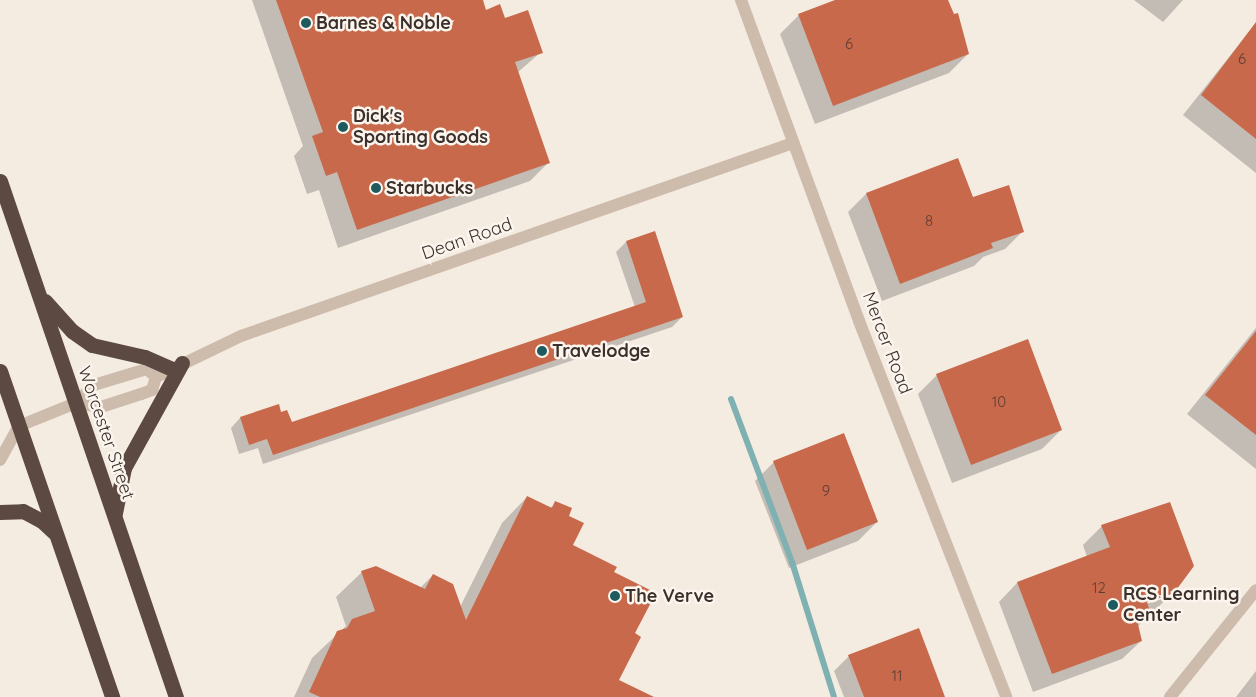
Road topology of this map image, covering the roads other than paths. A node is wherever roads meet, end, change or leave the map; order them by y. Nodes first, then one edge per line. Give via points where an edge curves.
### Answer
1 (741, 0) edge
2 (794, 143) junction
3 (0, 181) edge
4 (36, 286) junction
5 (177, 366) junction
6 (0, 371) edge
7 (156, 377) junction
8 (76, 403) junction
9 (19, 426) junction
10 (0, 460) edge
11 (0, 512) edge
12 (115, 520) junction
13 (55, 533) junction
14 (1256, 590) edge
15 (112, 697) edge
16 (176, 697) edge
17 (1006, 697) edge
18 (1170, 697) edge

1 - 2 street, Mercer Road
2 - 5 street, Dean Road via 241,336
2 - 17 street, Mercer Road
3 - 4 highway, Worcester Street
4 - 5 highway via 59,319 85,340 106,350
4 - 8 highway, Worcester Street
5 - 7 street, Dean Road
5 - 12 highway via 124,468 116,497
6 - 9 highway
7 - 8 street, Dean Road via 152,390 106,406
7 - 8 street, Dean Road via 147,369 98,383
8 - 9 street, Dean Road
8 - 12 highway, Worcester Street
9 - 10 street
9 - 13 highway
11 - 13 highway via 12,510 30,514
12 - 16 highway, Worcester Street
13 - 15 highway
14 - 18 street

